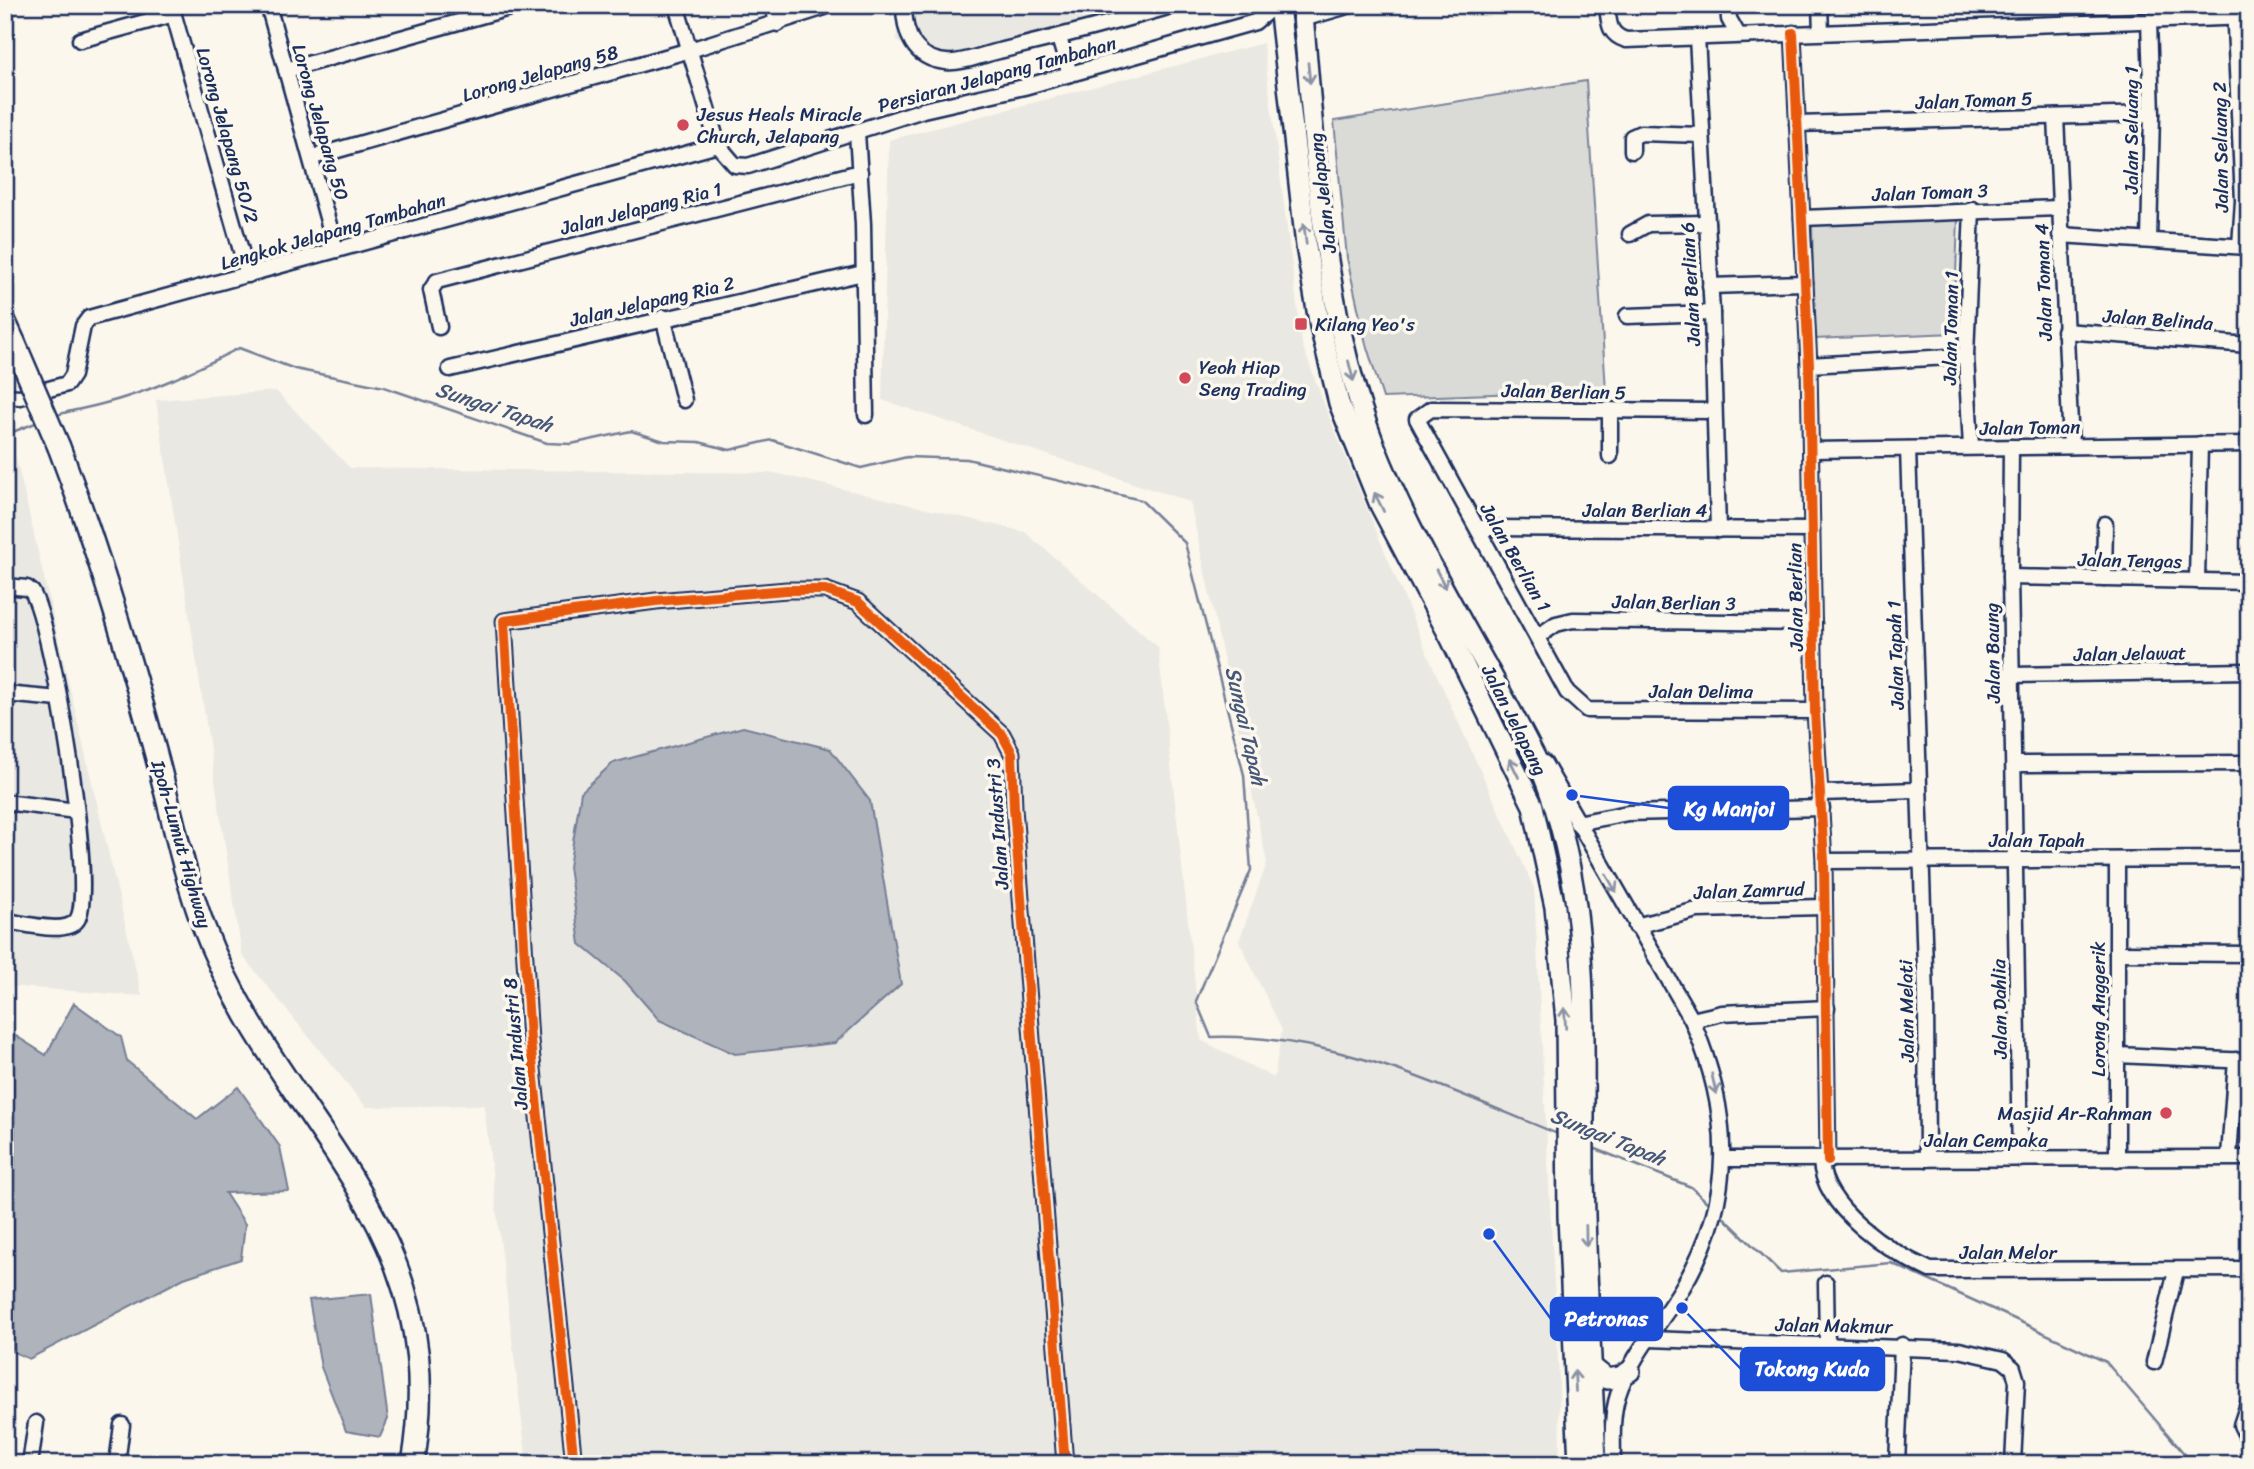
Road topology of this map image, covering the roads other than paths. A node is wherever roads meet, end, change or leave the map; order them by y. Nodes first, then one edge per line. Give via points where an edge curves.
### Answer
1 (268, 5) edge
2 (520, 5) edge
3 (676, 5) edge
4 (772, 5) edge
5 (904, 5) edge
6 (1175, 5) edge
7 (1277, 5) edge
8 (1351, 5) edge
9 (1607, 5) edge
10 (1728, 5) edge
11 (1820, 5) edge
12 (825, 7) dead end
13 (173, 10) edge
14 (1303, 12) edge
15 (2239, 14) edge
16 (1255, 22) junction
17 (2149, 22) junction
18 (778, 24) junction
19 (1822, 32) junction
20 (1793, 33) junction
21 (1283, 36) junction
22 (1738, 36) junction
23 (1697, 37) junction
24 (1059, 38) junction
25 (80, 40) dead end
26 (690, 50) junction
27 (286, 70) junction
28 (1070, 74) junction
29 (2244, 107) edge
30 (2152, 114) junction
31 (2056, 117) junction
32 (1797, 124) junction
33 (857, 133) junction
34 (1701, 135) junction
35 (718, 145) junction
36 (1632, 151) dead end
37 (313, 157) junction
38 (860, 172) junction
39 (2246, 201) edge
40 (2059, 208) junction
41 (1972, 209) junction
42 (1802, 218) junction
43 (1707, 223) junction
44 (1630, 234) dead end
45 (2060, 235) junction
46 (2149, 240) junction
47 (2244, 246) edge
48 (336, 250) junction
49 (863, 273) junction
50 (248, 275) junction
51 (1805, 283) junction
52 (1710, 286) junction
53 (1712, 313) junction
54 (1627, 316) dead end
55 (663, 317) junction
56 (5, 322) edge
57 (439, 327) dead end
58 (2064, 331) junction
59 (2249, 345) edge
60 (1966, 356) junction
61 (1809, 365) junction
62 (450, 369) dead end
63 (5, 396) edge
64 (684, 400) dead end
65 (1610, 410) junction
66 (1714, 411) junction
67 (866, 415) dead end
68 (1417, 419) joint
69 (2249, 443) edge
70 (2200, 444) junction
71 (2071, 446) junction
72 (1971, 447) junction
73 (2011, 447) junction
74 (1908, 449) junction
75 (1811, 450) junction
76 (1610, 456) dead end
77 (2105, 524) dead end
78 (1478, 528) junction
79 (1718, 530) junction
80 (1812, 530) junction
81 (2010, 577) junction
82 (2104, 579) junction
83 (2197, 581) junction
84 (2249, 582) edge
85 (5, 586) edge
86 (504, 621) joint
87 (1814, 623) junction
88 (1539, 636) junction
89 (2249, 671) edge
90 (2012, 675) junction
91 (5, 694) edge
92 (59, 699) junction
93 (1587, 710) joint
94 (1815, 711) junction
95 (1535, 755) junction
96 (2249, 763) edge
97 (2014, 764) junction
98 (1918, 790) junction
99 (1821, 793) junction
100 (5, 802) edge
101 (1533, 806) junction
102 (1822, 808) junction
103 (76, 811) junction
104 (1577, 823) junction
105 (1564, 842) junction
106 (2249, 847) edge
107 (2016, 858) junction
108 (2248, 859) edge
109 (2117, 860) junction
110 (1824, 861) junction
111 (1920, 861) junction
112 (1824, 907) junction
113 (5, 921) edge
114 (1636, 926) junction
115 (2117, 953) junction
116 (2249, 954) edge
117 (1827, 1008) junction
118 (1692, 1020) junction
119 (2117, 1055) junction
120 (2243, 1060) edge
121 (1575, 1089) junction
122 (2229, 1156) junction
123 (2117, 1158) junction
124 (2249, 1158) edge
125 (1723, 1159) junction
126 (1927, 1159) junction
127 (2020, 1159) junction
128 (1824, 1161) junction
129 (1576, 1164) junction
130 (2249, 1269) edge
131 (2176, 1271) junction
132 (1826, 1283) dead end
133 (1649, 1339) junction
134 (1827, 1345) junction
135 (1902, 1345) junction
136 (2154, 1362) dead end
137 (1592, 1367) junction
138 (1630, 1371) junction
139 (2249, 1401) edge
140 (36, 1423) dead end
141 (122, 1425) dead end
142 (2249, 1441) edge
143 (1578, 1443) junction
144 (30, 1464) edge
145 (117, 1464) edge
146 (413, 1464) edge
147 (574, 1464) edge
148 (1065, 1464) edge
149 (1570, 1464) edge
150 (1579, 1464) edge
151 (1596, 1464) edge
152 (1613, 1464) edge
153 (1622, 1464) edge
154 (1897, 1464) edge
155 (2013, 1464) edge

1 - 27 street, Lorong Jelapang 50
2 - 27 street
3 - 26 street
4 - 18 street
5 - 24 street via 904,29 911,44 947,63
6 - 24 street
7 - 16 street, Persiaran Jelapang Tambahan
7 - 21 main road, Jalan Jelapang
8 - 14 street
9 - 23 street via 1610,30 1626,40
10 - 22 street
11 - 19 street
12 - 18 street, Lorong Jelapang 58
13 - 25 street
13 - 50 street, Lorong Jelapang 50/2
14 -> 95 main road, Jalan Jelapang via 1334,289 1352,377 1374,444 1404,510
15 - 17 street
15 - 29 street, Jalan Seluang 2
16 - 21 street via 1272,26
16 - 28 street, Persiaran Jelapang Tambahan
17 - 19 street
17 - 30 street, Jalan Seluang 1
18 - 26 street, Lorong Jelapang 58
19 - 20 street
20 - 22 street
20 - 32 street, Jalan Berlian
101 -> 21 main road, Jalan Jelapang via 1380,505 1339,403 1306,246
22 - 23 street
23 - 34 street, Jalan Berlian 6
24 - 28 street
26 - 35 street
26 - 37 street, Lorong Jelapang 58
27 - 37 street, Lorong Jelapang 50
28 - 33 street, Persiaran Jelapang Tambahan via 923,110
29 - 39 street, Jalan Seluang 2
30 - 31 street, Jalan Toman 5
30 - 46 street, Jalan Seluang 1
31 - 32 street, Jalan Toman 5
31 - 40 street, Jalan Toman 4
32 - 42 street, Jalan Berlian
33 - 35 street, Persiaran Jelapang Tambahan via 748,166 734,165
33 - 38 street
34 - 36 street via 1641,133 1632,137
34 - 43 street, Jalan Berlian 6
35 - 48 street, Lengkok Jelapang Tambahan
37 - 48 street, Lorong Jelapang 50
38 - 49 street
38 - 57 street, Jalan Jelapang Ria 1 via 432,285
39 - 47 street, Jalan Seluang 2
40 - 41 street, Jalan Toman 3
40 - 45 street, Jalan Toman 4
41 - 42 street, Jalan Toman 3
41 - 60 street, Jalan Toman 1
42 - 51 street, Jalan Berlian
43 - 44 street via 1648,224
43 - 52 street, Jalan Berlian 6
45 - 46 street
45 - 58 street, Jalan Toman 4
46 - 47 street
48 - 50 street, Lengkok Jelapang Tambahan
49 - 55 street, Jalan Jelapang Ria 2
49 - 67 street
50 - 63 street, Lengkok Jelapang Tambahan via 89,318 67,384 20,397
51 - 52 street
51 - 61 street, Jalan Berlian
52 - 53 street, Jalan Berlian 6
53 - 54 street
53 - 66 street, Jalan Berlian 6
55 - 62 street, Jalan Jelapang Ria 2
55 - 64 street
56 - 146 highway, Ipoh-Lumut Highway, bridge via 96,544 203,926 233,992 358,1184 391,1248 406,1290 421,1394
58 - 59 street, Jalan Belinda
58 - 71 street, Jalan Toman 4
60 - 61 street
60 - 72 street, Jalan Toman 1
61 - 75 street, Jalan Berlian
65 - 66 street, Jalan Berlian 5
65 - 68 street, Jalan Berlian 5 via 1431,409
65 - 76 street
66 - 79 street, Jalan Berlian 6
68 - 78 street, Jalan Berlian 1
69 - 70 street, Jalan Toman
70 - 71 street, Jalan Toman
70 - 83 street
71 - 73 street, Jalan Toman
72 - 73 street, Jalan Toman
72 - 74 street, Jalan Toman
73 - 81 street, Jalan Baung
74 - 75 street, Jalan Toman
74 - 98 street, Jalan Tapah 1
75 - 80 street, Jalan Berlian
77 - 82 street
78 - 79 street, Jalan Berlian 4
78 - 88 street, Jalan Berlian 1
79 - 80 street, Jalan Berlian 4
80 - 87 street, Jalan Berlian
81 - 82 street, Jalan Tengas
81 - 90 street, Jalan Baung
82 - 83 street, Jalan Tengas
83 - 84 street, Jalan Tengas
85 - 92 street via 26,588 35,598
86 - 147 street, Jalan Industri 8 via 530,1040
86 - 148 street, Jalan Industri 3 via 656,601 825,590 858,602 1002,734 1012,753
87 - 88 street, Jalan Berlian 3 via 1573,620 1556,624
87 - 94 street, Jalan Berlian
88 - 93 street, Jalan Berlian 1 via 1567,692
89 - 90 street, Jalan Jelawat
90 - 97 street, Jalan Baung
91 - 92 street
92 - 103 street
93 - 94 street, Jalan Delima
94 - 99 street, Jalan Berlian
95 - 101 main road via 1540,787
95 - 104 street via 1547,766
95 - 105 main road, Jalan Jelapang via 1557,807
96 - 97 street
97 - 107 street, Jalan Baung
98 - 99 street
98 - 111 street, Jalan Tapah 1
99 - 102 street, Jalan Berlian
100 - 103 street
101 - 105 main road via 1549,813
121 -> 101 main road, Jalan Jelapang via 1555,907
102 - 104 street via 1628,813
102 - 110 street, Jalan Berlian
103 - 113 street via 82,911 76,922 66,928
104 -> 114 street
105 - 121 main road, Jalan Jelapang via 1576,902 1583,991
106 - 108 street
107 - 109 street, Jalan Tapah
107 - 111 street, Jalan Tapah
107 - 127 street, Jalan Dahlia
108 - 109 street, Jalan Tapah
109 - 115 street, Lorong Anggerik
110 - 111 street, Jalan Tapah
110 - 112 street, Jalan Berlian
111 - 126 street, Jalan Melati
112 - 114 street, Jalan Zamrud via 1697,909
112 - 117 street, Jalan Berlian
114 - 118 street
115 - 116 street
115 - 119 street, Lorong Anggerik
117 - 118 street via 1722,1013
117 - 128 street, Jalan Berlian
118 -> 125 street via 1709,1060 1718,1100
119 - 120 street
119 - 123 street, Lorong Anggerik
120 - 122 street
121 - 129 main road, Jalan Jelapang
122 - 123 street, Jalan Cempaka
122 - 124 street, Jalan Cempaka
123 - 127 street, Jalan Cempaka
125 - 128 street, Jalan Cempaka
125 - 133 street via 1711,1232
126 - 127 street, Jalan Cempaka
126 - 128 street, Jalan Cempaka
128 - 131 street, Jalan Melor via 1823,1179 1848,1212 1900,1257 1930,1270
129 -> 137 main road, Jalan Jelapang
143 -> 129 main road, Jalan Jelapang
130 - 131 street, Jalan Melor
131 - 136 street
132 - 134 street
133 - 134 street, Jalan Makmur
133 - 138 street
134 - 135 street, Jalan Makmur
135 - 154 street
135 - 155 street, Jalan Makmur via 1959,1350 2003,1360 2013,1368 2017,1381
137 - 138 main road via 1606,1378
137 - 151 main road, Jalan Jelapang
138 - 152 street via 1614,1413
138 - 153 street via 1623,1397
139 - 142 street via 2241,1425
140 - 144 street
141 - 145 street
143 - 149 main road
143 - 150 main road, Jalan Jelapang

